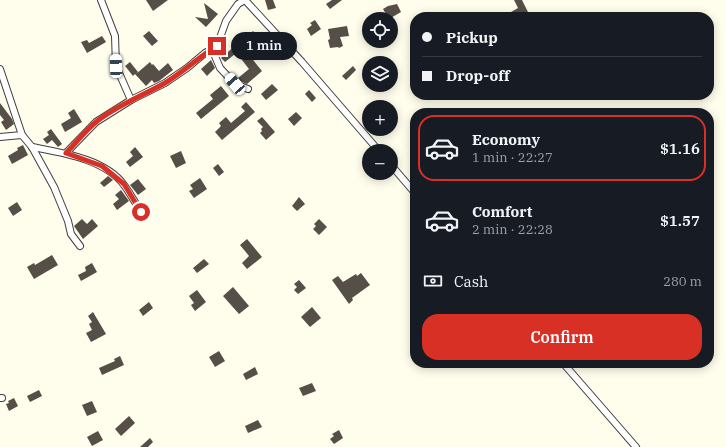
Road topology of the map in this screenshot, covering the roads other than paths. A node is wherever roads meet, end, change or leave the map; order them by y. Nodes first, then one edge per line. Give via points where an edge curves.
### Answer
1 (101, 0) edge
2 (245, 0) edge
3 (212, 49) junction
4 (0, 69) edge
5 (248, 89) dead end
6 (131, 100) junction
7 (0, 136) edge
8 (22, 136) junction
9 (373, 144) edge
10 (32, 147) junction
11 (66, 153) junction
12 (398, 173) edge
13 (410, 187) edge
14 (141, 212) dead end
15 (80, 246) dead end
16 (567, 368) edge
17 (636, 447) edge

1 - 6 street via 115,36 116,66
2 - 3 street via 238,4 226,21 217,46
2 - 9 street
3 - 5 street via 220,68 235,84
3 - 6 street via 165,83
4 - 8 street
6 - 11 street via 96,122
7 - 8 street
8 - 10 street
10 - 11 street
10 - 15 street via 54,187 71,234
11 - 14 street via 102,166 124,184
12 - 13 street
16 - 17 street

